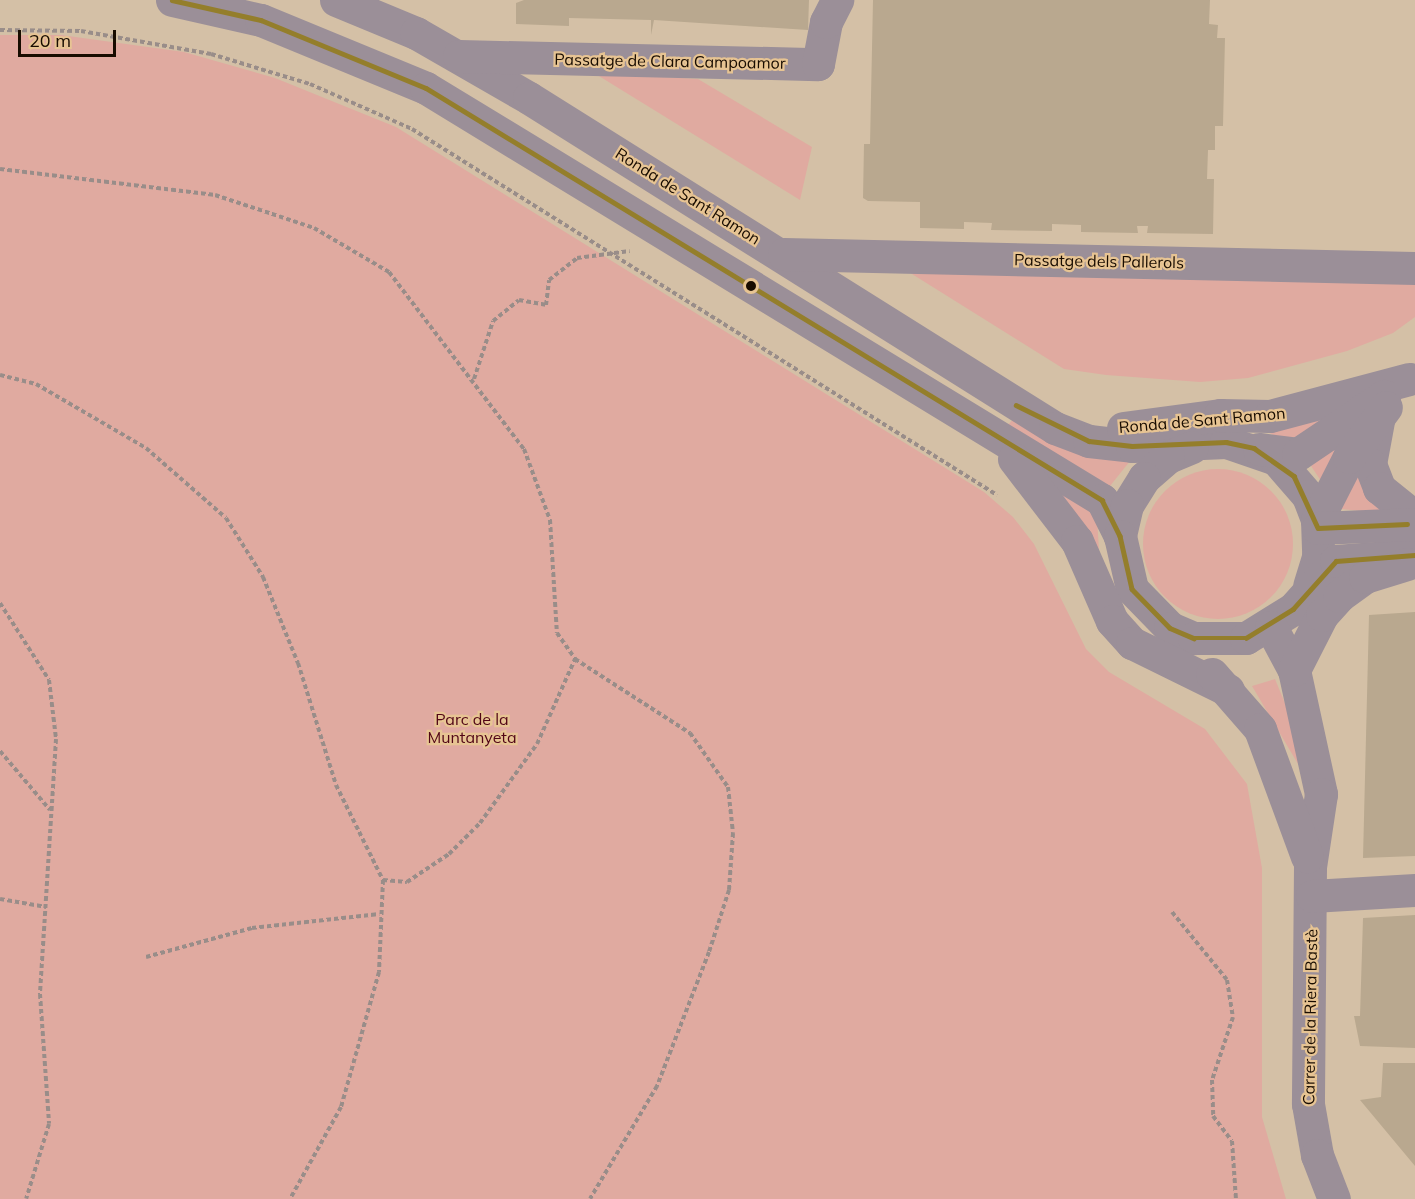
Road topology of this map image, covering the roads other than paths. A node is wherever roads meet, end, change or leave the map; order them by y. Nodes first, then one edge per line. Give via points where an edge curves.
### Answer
1 (172, 0) edge
2 (336, 0) edge
3 (837, 0) edge
4 (455, 56) junction
5 (783, 254) junction
6 (1415, 268) edge
7 (1412, 377) edge
8 (1027, 413) junction
9 (1379, 415) junction
10 (990, 434) junction
11 (1197, 444) junction
12 (1254, 448) junction
13 (1415, 517) edge
14 (1318, 524) junction
15 (1415, 524) edge
16 (1120, 537) junction
17 (1415, 555) edge
18 (1415, 561) edge
19 (1309, 586) junction
20 (1271, 627) junction
21 (1170, 628) junction
22 (1294, 670) junction
23 (1228, 690) junction
24 (1311, 882) junction
25 (1415, 890) edge
26 (1334, 1199) edge

1 - 10 street, Ronda de Sant Ramon via 261,20 426,88
2 - 4 street, Ronda de Sant Ramon
3 - 4 street, Passatge de Clara Campoamor via 826,22 818,64
4 - 5 street, Ronda de Sant Ramon
5 - 6 street, Passatge dels Pallerols
5 - 8 street, Ronda de Sant Ramon
7 - 8 street, Ronda de Sant Ramon via 1270,416 1220,415 1110,428
7 - 9 street
7 - 12 street via 1298,454
8 - 11 street, Ronda de Sant Ramon via 1089,441
9 - 13 street via 1370,464 1379,488
9 - 14 street via 1349,457
10 - 16 street, Ronda de Sant Ramon via 1102,501
10 - 23 street, Ronda de Sant Ramon via 1036,482 1077,541 1112,621 1132,643
11 - 12 street, Ronda de Sant Ramon
11 - 16 street, Ronda de Sant Ramon via 1168,457 1144,477 1127,505
12 - 14 street, Ronda de Sant Ramon via 1294,476
14 - 15 street
14 - 19 street, Ronda de Sant Ramon via 1318,558
16 - 21 street, Ronda de Sant Ramon via 1132,589
17 - 19 street, Ronda de Sant Ramon via 1336,561
18 - 22 street via 1365,578 1339,596 1322,615
19 - 20 street, Ronda de Sant Ramon
20 - 21 street via 1220,642
20 - 22 street, Carrer de la Riera Bastè
21 - 23 street, Carrer de la Riera Bastè
22 - 24 street, Carrer de la Riera Bastè via 1321,794
23 - 24 street, Carrer de la Riera Bastè via 1260,729 1276,763
24 - 25 street
24 - 26 street, Carrer de la Riera Bastè via 1308,1104 1317,1155

